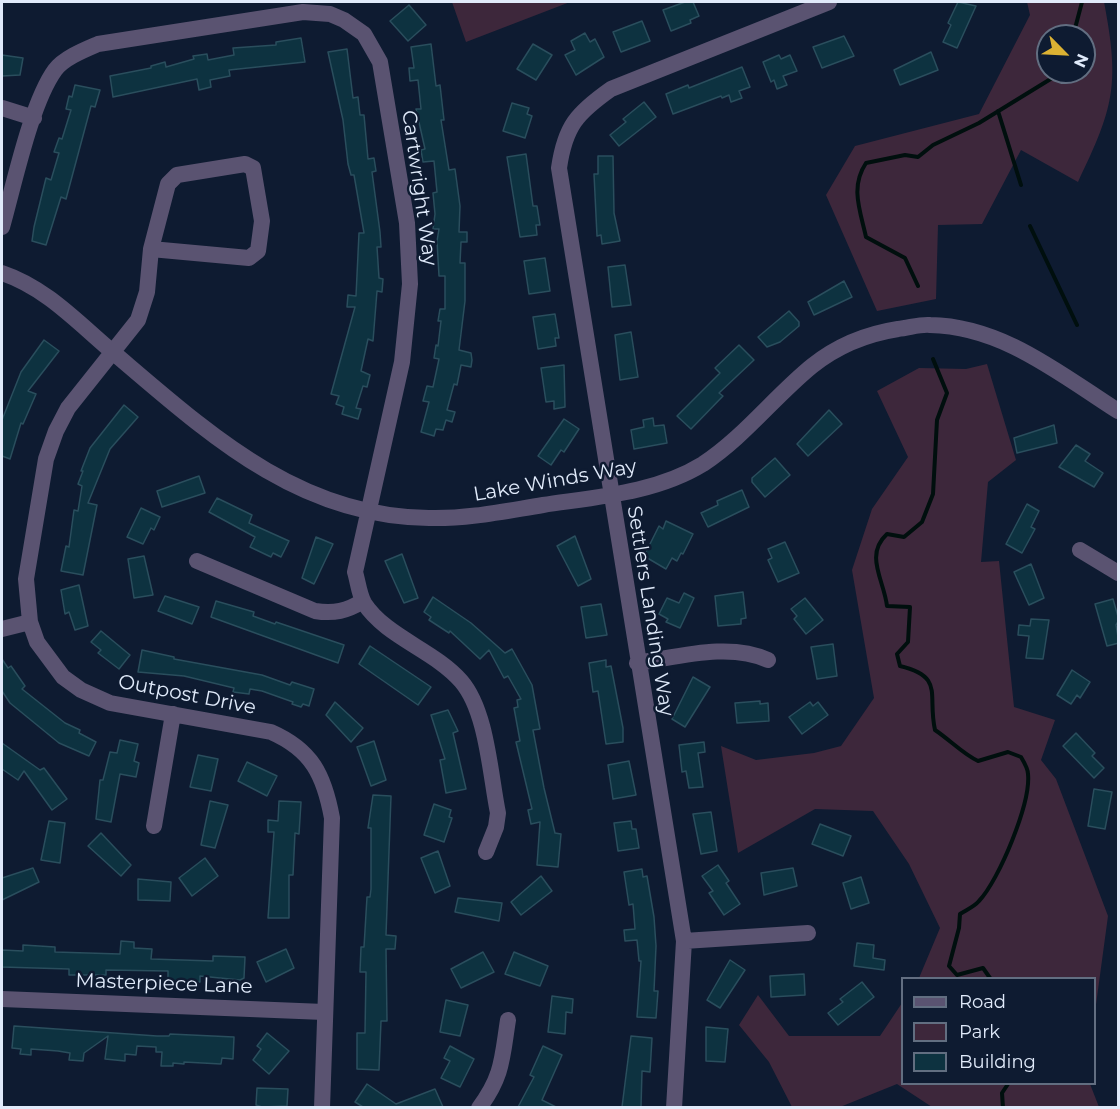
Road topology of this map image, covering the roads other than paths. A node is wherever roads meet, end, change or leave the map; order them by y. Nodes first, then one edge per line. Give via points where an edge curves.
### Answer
1 (829, 2) edge
2 (2, 108) edge
3 (34, 118) junction
4 (2, 227) edge
5 (151, 249) junction
6 (2, 273) edge
7 (114, 353) junction
8 (1119, 411) edge
9 (610, 494) junction
10 (368, 511) junction
11 (1080, 550) dead end
12 (197, 561) dead end
13 (1119, 573) edge
14 (363, 601) junction
15 (30, 622) junction
16 (2, 629) edge
17 (768, 660) dead end
18 (637, 663) junction
19 (172, 714) junction
20 (153, 826) dead end
21 (486, 852) dead end
22 (808, 933) dead end
23 (684, 941) junction
24 (2, 999) edge
25 (324, 1012) junction
26 (508, 1020) dead end
27 (322, 1107) edge
28 (478, 1107) edge
29 (674, 1107) edge

1 - 9 street, Settlers Landing Way via 611,89 584,108 573,123 559,168
2 - 3 street
3 - 4 street, Cartwright Way
3 - 10 street, Cartwright Way via 40,96 56,68 98,44 303,12 330,14 364,34 380,62 407,223 410,285 402,362
5 - 5 street, Outpost Drive via 168,184 177,176 245,164 253,168 262,222 258,251 249,258
5 - 7 street, Outpost Drive via 147,292 138,320
6 - 7 street, Lake Winds Way via 73,315
7 - 10 street, Lake Winds Way via 265,472 312,495
7 - 15 street, Outpost Drive via 68,408 46,459 26,579
8 - 9 street, Lake Winds Way via 1001,339 929,324 874,333 839,347 812,366 700,466 662,483
9 - 10 street, Lake Winds Way via 469,517 428,518
9 - 18 street, Settlers Landing Way
10 - 14 street, Cartwright Way via 356,572
11 - 13 street
12 - 14 street via 315,611 350,609
14 - 21 street, Cartwright Way via 374,616 447,667 473,700 498,813
15 - 16 street
15 - 19 street, Outpost Drive via 49,660 81,690 110,703
17 - 18 street via 740,652
18 - 23 street, Settlers Landing Way
19 - 20 street
19 - 25 street, Outpost Drive via 271,732 314,762 326,786 332,818
22 - 23 street
23 - 29 street, Settlers Landing Way
24 - 25 street, Masterpiece Lane
25 - 27 street, Outpost Drive
26 - 28 street via 500,1072 494,1088

